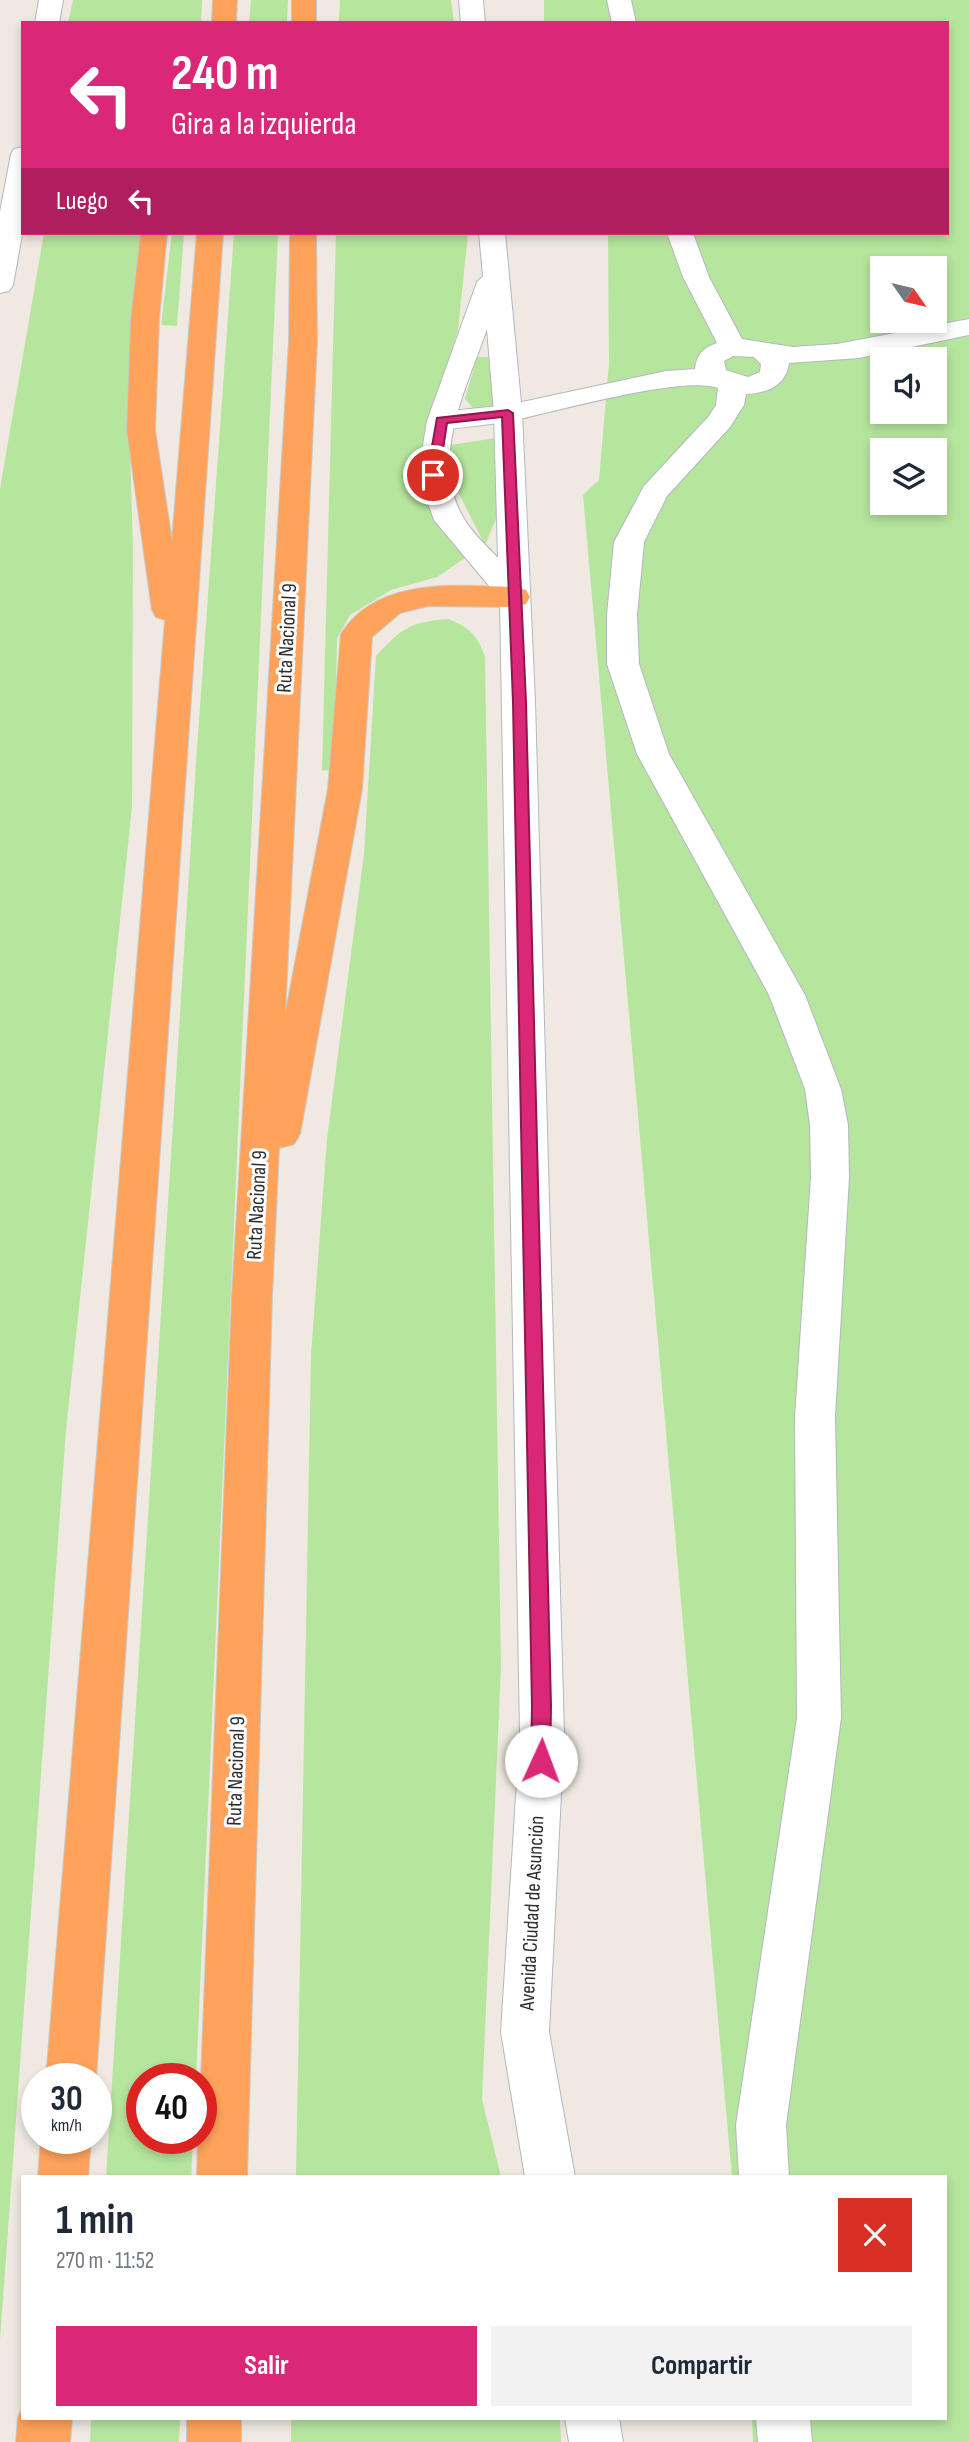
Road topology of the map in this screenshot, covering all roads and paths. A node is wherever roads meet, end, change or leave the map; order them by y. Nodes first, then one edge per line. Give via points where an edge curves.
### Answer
1 (51, 0) edge
2 (225, 0) edge
3 (304, 0) edge
4 (471, 0) edge
5 (619, 0) edge
6 (47, 21) edge
7 (224, 21) edge
8 (304, 21) edge
9 (473, 21) edge
10 (624, 21) edge
11 (21, 165) edge
12 (154, 235) edge
13 (210, 235) edge
14 (303, 235) edge
15 (492, 235) edge
16 (681, 235) edge
17 (495, 266) junction
18 (0, 285) edge
19 (969, 327) edge
20 (733, 346) junction
21 (768, 364) junction
22 (723, 380) junction
23 (508, 413) junction
24 (441, 421) junction
25 (515, 597) junction
26 (176, 678) junction
27 (252, 1295) junction
28 (72, 2063) edge
29 (65, 2154) edge
30 (63, 2175) edge
31 (222, 2175) edge
32 (550, 2175) edge
33 (764, 2175) edge
34 (45, 2420) edge
35 (214, 2420) edge
36 (592, 2420) edge
37 (783, 2420) edge
38 (43, 2442) edge
39 (214, 2442) edge
40 (596, 2442) edge
41 (785, 2442) edge

1 - 6 street
2 - 7 highway
3 - 8 highway
4 - 9 street
5 - 10 street
11 - 18 street
12 - 26 highway via 141,430
13 - 26 highway
14 - 27 highway, Ruta Nacional 9 via 303,341
15 - 17 street, Avenida Ciudad de Asunción
16 - 20 street via 696,277
17 - 23 street, Avenida Ciudad de Asunción
17 - 24 street, Avenida Ciudad de Asunción
19 - 21 street
20 - 21 street
20 - 22 street via 710,358 709,370
21 - 22 street via 756,384
22 - 23 street via 666,379
22 - 33 street via 730,405 654,492 629,542 622,640 623,664 653,754 787,995 823,1089 829,1125 815,1417 819,1718 770,2048 761,2124
23 - 24 street
23 - 25 street, Avenida Ciudad de Asunción
24 - 25 street, Avenida Ciudad de Asunción via 433,475 449,520
25 - 27 highway via 428,596 389,606 357,634 345,789
25 - 32 street, Avenida Ciudad de Asunción via 542,1734 525,2032
26 - 28 highway
27 - 31 highway, Ruta Nacional 9
29 - 30 highway
34 - 38 highway
35 - 39 highway
36 - 40 street
37 - 41 street

